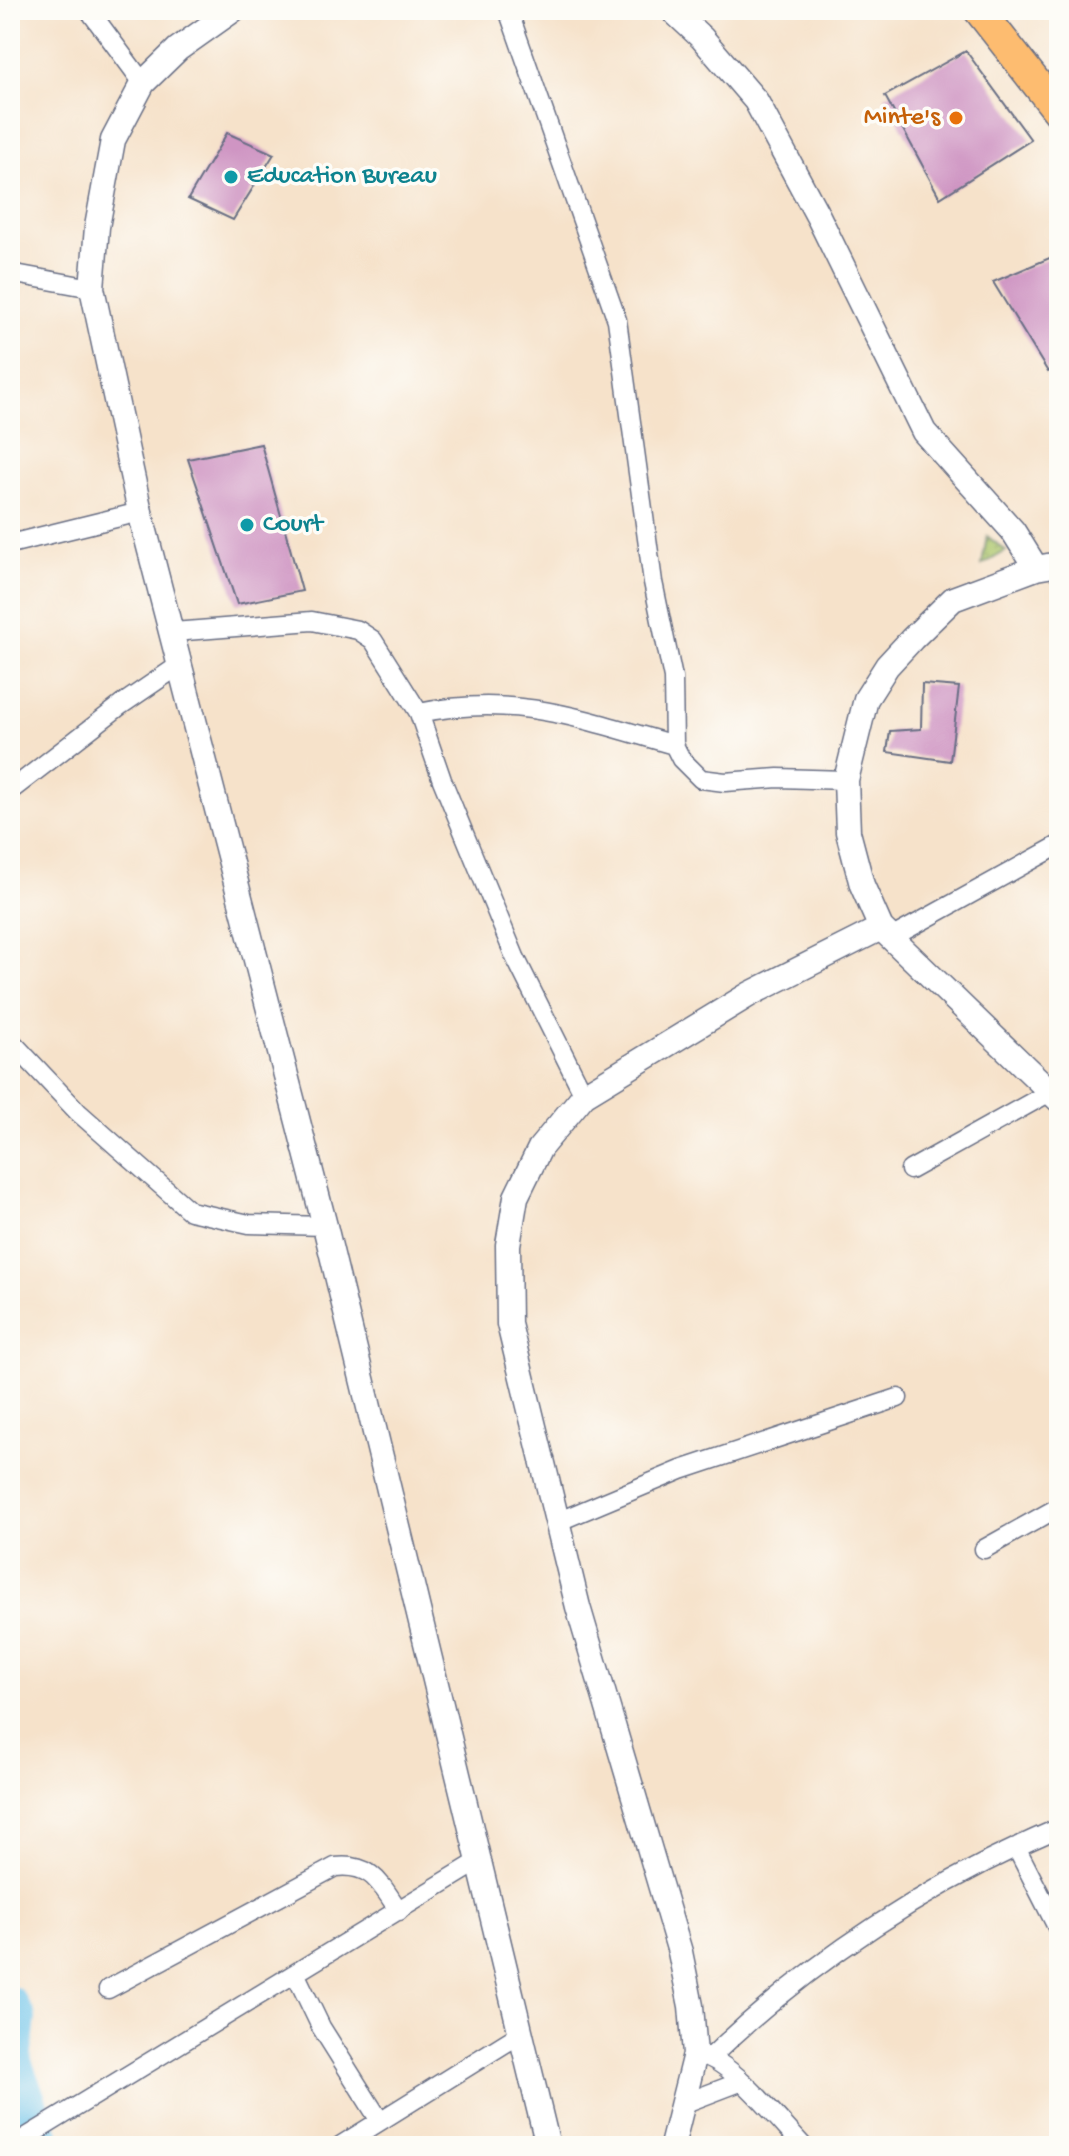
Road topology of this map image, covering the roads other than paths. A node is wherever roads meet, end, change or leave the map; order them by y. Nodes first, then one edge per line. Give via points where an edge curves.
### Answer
1 (89, 10) edge
2 (233, 10) edge
3 (508, 10) edge
4 (672, 10) edge
5 (979, 10) edge
6 (143, 83) junction
7 (1059, 112) edge
8 (10, 273) edge
9 (92, 288) junction
10 (140, 512) junction
11 (10, 544) edge
12 (1047, 566) edge
13 (173, 632) junction
14 (181, 664) junction
15 (419, 713) junction
16 (674, 745) junction
17 (846, 780) junction
18 (10, 791) edge
19 (1059, 845) edge
20 (886, 933) junction
21 (10, 1040) edge
22 (1056, 1093) edge
23 (584, 1095) junction
24 (910, 1170) dead end
25 (325, 1226) junction
26 (898, 1398) dead end
27 (1059, 1507) edge
28 (557, 1522) junction
29 (984, 1549) dead end
30 (1059, 1828) edge
31 (1016, 1847) junction
32 (479, 1861) junction
33 (399, 1911) junction
34 (1059, 1931) edge
35 (296, 1975) junction
36 (108, 1989) dead end
37 (520, 2034) junction
38 (703, 2056) junction
39 (740, 2082) junction
40 (685, 2103) junction
41 (380, 2121) junction
42 (12, 2146) edge
43 (340, 2146) edge
44 (548, 2146) edge
45 (672, 2146) edge
46 (803, 2146) edge

1 - 6 street
2 - 6 street via 178,49
3 - 16 street via 617,320 653,582 673,678
4 - 12 street via 756,101 924,432
5 - 7 highway
6 - 9 street via 113,140
8 - 9 street
9 - 10 street
10 - 11 street
10 - 13 street
12 - 17 street via 953,599 887,666 866,699
13 - 14 street
13 - 15 street via 312,621 358,630 380,648
14 - 18 street
14 - 25 street
15 - 16 street via 458,705 529,707
15 - 23 street via 515,957
16 - 17 street via 701,779
17 - 20 street via 848,832 862,885
19 - 20 street
20 - 22 street
20 - 23 street via 750,994
21 - 25 street via 78,1112 190,1211 249,1224
22 - 24 street
23 - 28 street via 540,1148 516,1197 508,1245 509,1324
25 - 32 street
26 - 28 street via 681,1470
27 - 29 street
28 - 38 street via 680,1952
30 - 31 street
31 - 34 street
31 - 38 street via 973,1866 869,1929
32 - 33 street
32 - 37 street
33 - 35 street
33 - 36 street via 368,1871 354,1865 335,1867
35 - 41 street via 321,2027
35 - 42 street
37 - 41 street
37 - 44 street
38 - 39 street
38 - 40 street
39 - 40 street
39 - 46 street
40 - 45 street
41 - 43 street

